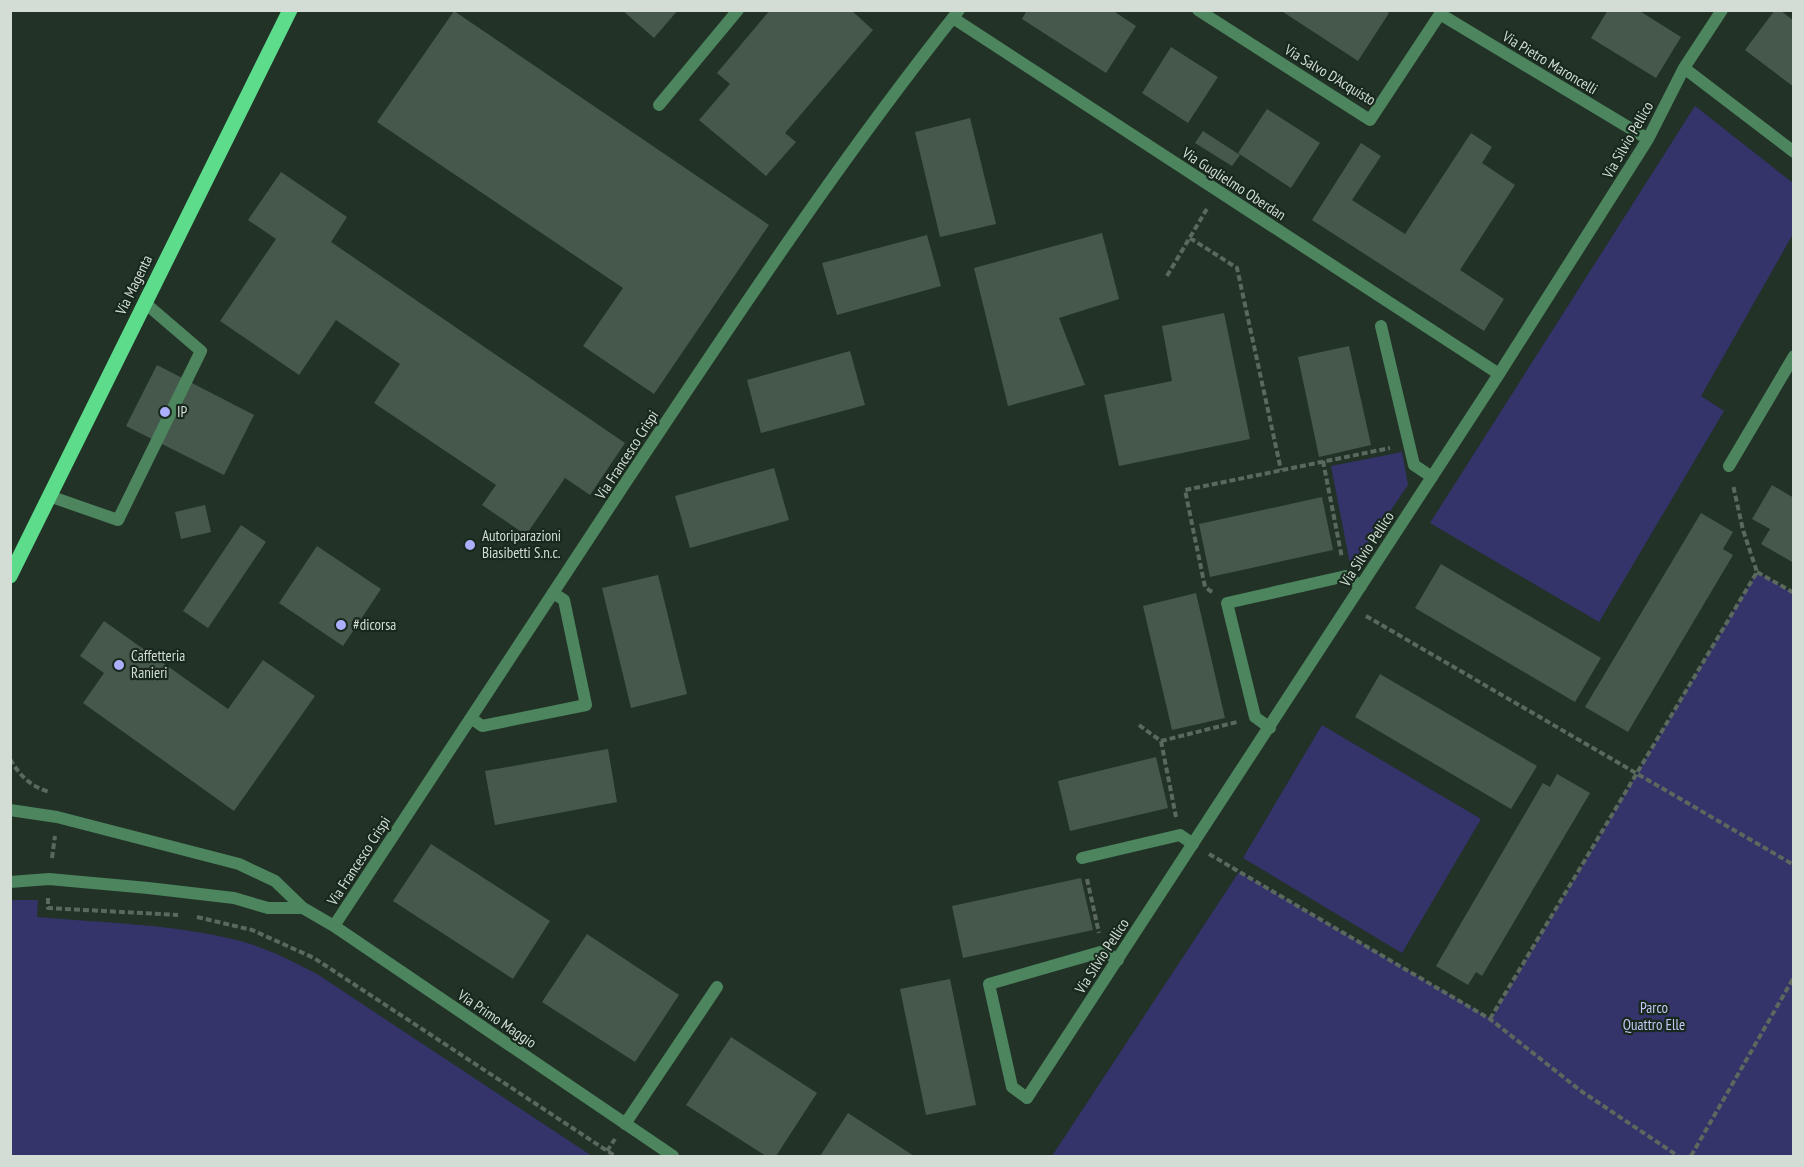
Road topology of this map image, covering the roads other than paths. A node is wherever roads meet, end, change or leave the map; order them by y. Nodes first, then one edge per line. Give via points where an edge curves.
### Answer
1 (290, 10) edge
2 (738, 10) edge
3 (1198, 10) edge
4 (1722, 10) edge
5 (1442, 12) edge
6 (956, 14) edge
7 (1684, 68) junction
8 (659, 105) dead end
9 (1648, 139) junction
10 (1794, 152) edge
11 (145, 303) junction
12 (1381, 326) dead end
13 (1794, 356) edge
14 (1499, 374) junction
15 (1729, 466) road end
16 (1432, 477) junction
17 (49, 496) junction
18 (10, 576) edge
19 (1361, 586) junction
20 (553, 593) junction
21 (471, 718) junction
22 (1270, 728) junction
23 (10, 810) edge
24 (1193, 844) junction
25 (1082, 858) road end
26 (10, 882) edge
27 (303, 908) junction
28 (334, 926) junction
29 (1118, 960) junction
30 (717, 987) dead end
31 (625, 1124) junction
32 (673, 1156) edge

1 - 11 main road, Via Magenta
2 - 8 street
3 - 5 street, Via Salvo D'Acquisto via 1370,120
4 - 7 street, Via Silvio Pellico
5 - 9 street, Via Pietro Maroncelli
6 - 14 street, Via Guglielmo Oberdan
6 - 20 street, Via Francesco Crispi via 812,206
7 - 9 street, Via Silvio Pellico
7 - 10 street
9 - 14 street, Via Silvio Pellico
11 - 17 main road, Via Magenta
11 - 17 street via 201,351 124,509 118,520
12 - 16 street via 1414,465
13 - 15 street
14 - 16 street, Via Silvio Pellico
16 - 19 street, Via Silvio Pellico
17 - 18 main road, Via Magenta
19 - 22 street, Via Silvio Pellico
19 - 22 street via 1346,576 1227,603 1255,717
20 - 21 street, Via Francesco Crispi
20 - 21 street via 564,600 586,705 482,726
21 - 28 street, Via Francesco Crispi
22 - 24 street, Via Silvio Pellico
23 - 27 street, Via Primo Maggio via 57,818 239,864 275,881
24 - 25 street via 1180,835
24 - 29 street, Via Silvio Pellico
26 - 27 street via 49,879 234,897 268,908
27 - 28 street, Via Primo Maggio
28 - 31 street, Via Primo Maggio
29 - 29 street, Via Silvio Pellico via 1104,951 989,984 1012,1088 1028,1098
30 - 31 street
31 - 32 street, Via Primo Maggio

